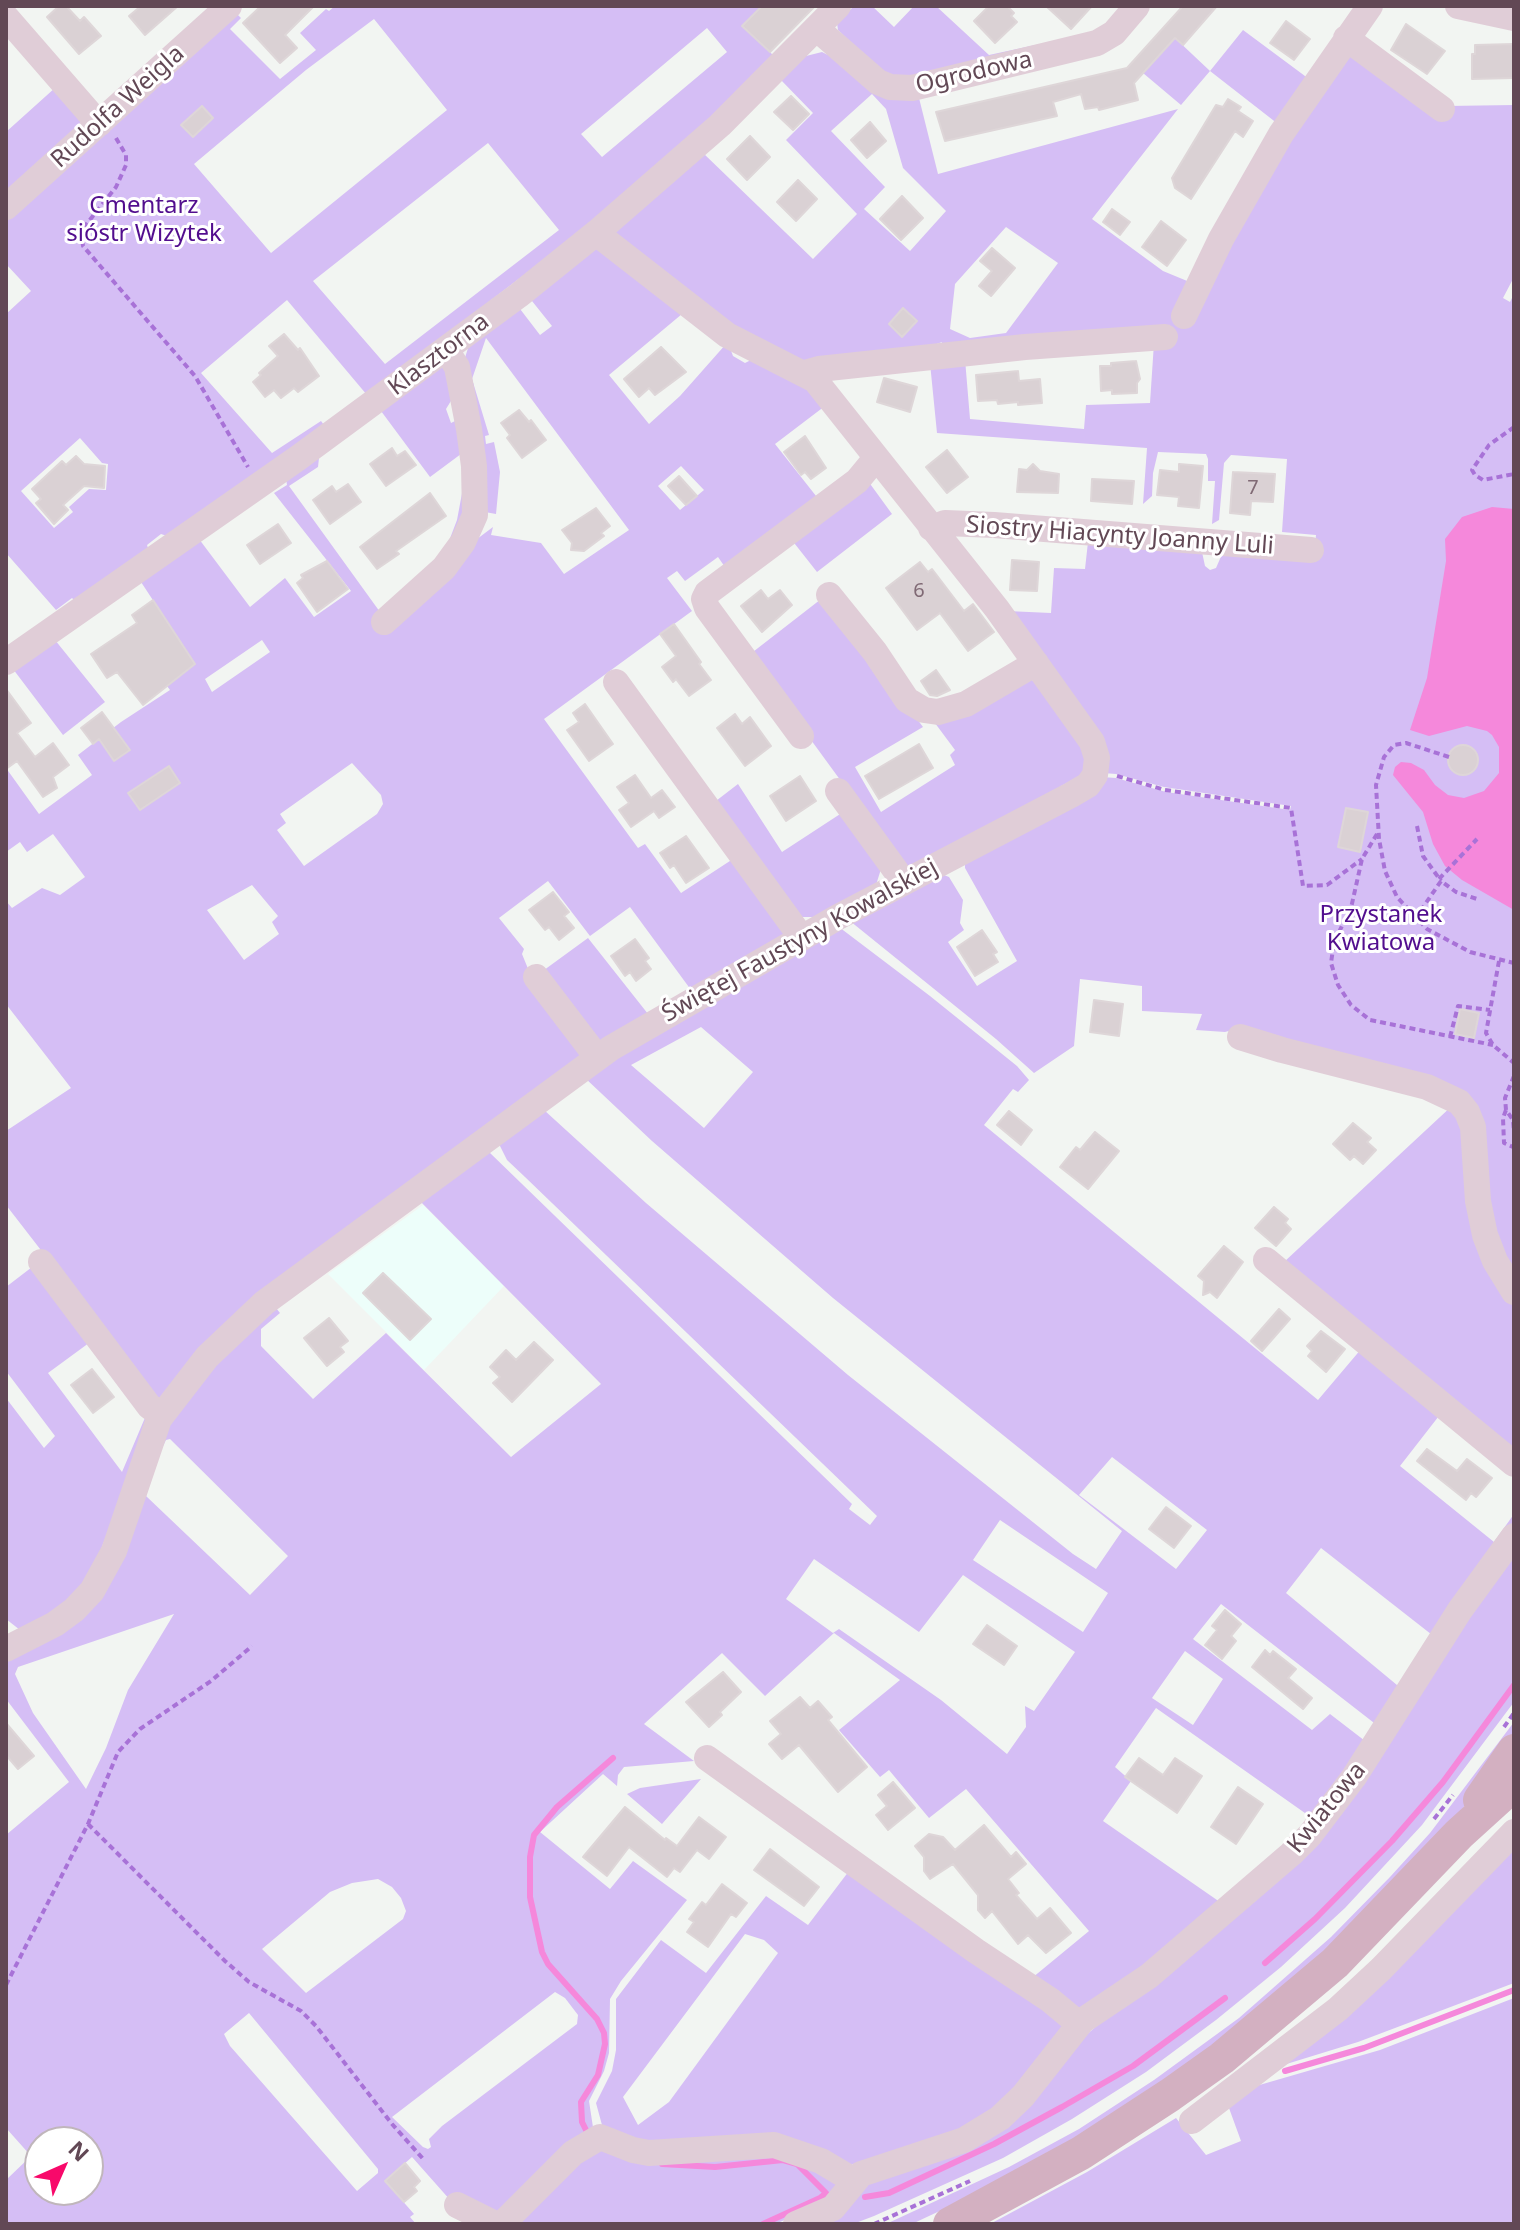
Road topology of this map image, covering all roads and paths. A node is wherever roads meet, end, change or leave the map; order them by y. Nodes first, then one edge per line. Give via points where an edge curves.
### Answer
1 (229, 6) edge
2 (838, 6) edge
3 (1137, 6) edge
4 (1370, 6) edge
5 (1458, 6) edge
6 (6, 17) edge
7 (1514, 18) edge
8 (816, 28) junction
9 (1346, 38) junction
10 (1442, 109) dead end
11 (99, 124) junction
12 (6, 207) edge
13 (596, 233) junction
14 (1184, 316) dead end
15 (1165, 337) dead end
16 (446, 350) junction
17 (805, 373) junction
18 (1514, 427) edge
19 (876, 458) junction
20 (1514, 474) edge
21 (261, 484) junction
22 (931, 528) junction
23 (1311, 550) dead end
24 (829, 595) dead end
25 (384, 622) dead end
26 (6, 662) edge
27 (1036, 663) junction
28 (616, 682) dead end
29 (801, 736) dead end
30 (1449, 757) dead end
31 (1095, 775) junction
32 (838, 791) dead end
33 (1417, 826) dead end
34 (1379, 832) junction
35 (1477, 839) dead end
36 (1362, 859) junction
37 (1440, 880) junction
38 (904, 882) junction
39 (1480, 900) dead end
40 (1415, 919) junction
41 (802, 938) junction
42 (1499, 961) junction
43 (1514, 963) edge
44 (536, 977) dead end
45 (1490, 1010) junction
46 (1240, 1037) dead end
47 (1450, 1037) junction
48 (1493, 1045) junction
49 (597, 1057) junction
50 (1514, 1063) edge
51 (1514, 1076) edge
52 (1506, 1110) junction
53 (1514, 1131) edge
54 (1514, 1147) edge
55 (1266, 1260) dead end
56 (41, 1262) dead end
57 (1514, 1292) edge
58 (161, 1415) junction
59 (1514, 1464) edge
60 (1514, 1536) edge
61 (8, 1641) edge
62 (252, 1646) dead end
63 (1514, 1713) edge
64 (1509, 1740) edge
65 (707, 1758) dead end
66 (1514, 1784) edge
67 (1454, 1794) dead end
68 (88, 1824) junction
69 (1443, 1831) junction
70 (1514, 1832) edge
71 (6, 1985) edge
72 (1079, 2024) junction
73 (1192, 2121) dead end
74 (425, 2161) dead end
75 (980, 2176) dead end
76 (853, 2180) junction
77 (457, 2205) dead end
78 (495, 2224) edge
79 (502, 2224) edge
80 (796, 2224) edge
81 (874, 2224) edge
82 (950, 2224) edge

1 - 11 street, Rudolfa Weigla
2 - 8 street, Klasztorna
3 - 8 street, Ogrodowa via 1114,33 1097,43 912,88 878,82
4 - 9 street
5 - 7 street
6 - 11 street
8 - 13 street, Klasztorna via 744,103
9 - 10 street
9 - 14 street via 1281,134
11 - 12 street, Rudolfa Weigla
11 - 21 path via 123,147 126,165 116,187 81,231 83,246 195,376
13 - 16 street, Klasztorna
13 - 17 street via 727,335
15 - 17 street
16 - 21 street, Klasztorna
16 - 25 street via 457,367 469,429 475,515 444,568
17 - 19 street
18 - 20 path via 1489,445 1472,468 1483,480
19 - 22 street
19 - 29 street via 857,481 704,599
21 - 26 street, Klasztorna
22 - 23 street, Siostry Hiacynty Joanny Luli via 945,523 994,525
22 - 27 street
24 - 27 street via 907,700 924,710 966,704
27 - 31 street via 1094,746
28 - 41 street
30 - 34 path via 1406,743 1386,752 1376,785
31 - 36 path via 1291,808 1303,886 1327,885
31 - 38 street, Świętej Faustyny Kowalskiej via 1071,795
32 - 38 street
33 - 37 path via 1421,851
34 - 36 path
34 - 40 path via 1388,878
35 - 37 path
36 - 47 path via 1351,908 1332,949 1338,985 1370,1020
37 - 39 path
37 - 40 path
38 - 41 street, Świętej Faustyny Kowalskiej
40 - 42 path via 1449,943
41 - 49 street, Świętej Faustyny Kowalskiej
42 - 43 path
42 - 45 path
44 - 49 street
45 - 47 path via 1458,1005
45 - 48 path via 1486,1033
46 - 57 street via 1427,1087 1459,1102 1473,1127 1485,1235
47 - 48 path
48 - 50 path
49 - 58 street, Świętej Faustyny Kowalskiej via 264,1303 214,1350
51 - 52 path
52 - 53 path
52 - 54 path via 1504,1143
55 - 59 street
56 - 58 street
58 - 61 street, Świętej Faustyny Kowalskiej via 119,1540 96,1586 55,1624
60 - 72 street, Kwiatowa via 1310,1835 1180,1951
62 - 68 path via 127,1740 108,1770
63 - 64 path
64 - 69 main road
65 - 72 street
66 - 69 main road
67 - 69 path
68 - 71 path
68 - 74 path via 225,1961 249,1982 301,2011
69 - 82 main road via 1335,1963 1222,2058 1081,2153
70 - 73 street via 1349,1999
72 - 76 street, Kwiatowa via 1023,2096 985,2129
75 - 81 path
76 - 79 street via 821,2161 774,2145 656,2153 638,2152 606,2137 573,2153
76 - 80 street via 833,2208
77 - 78 street

